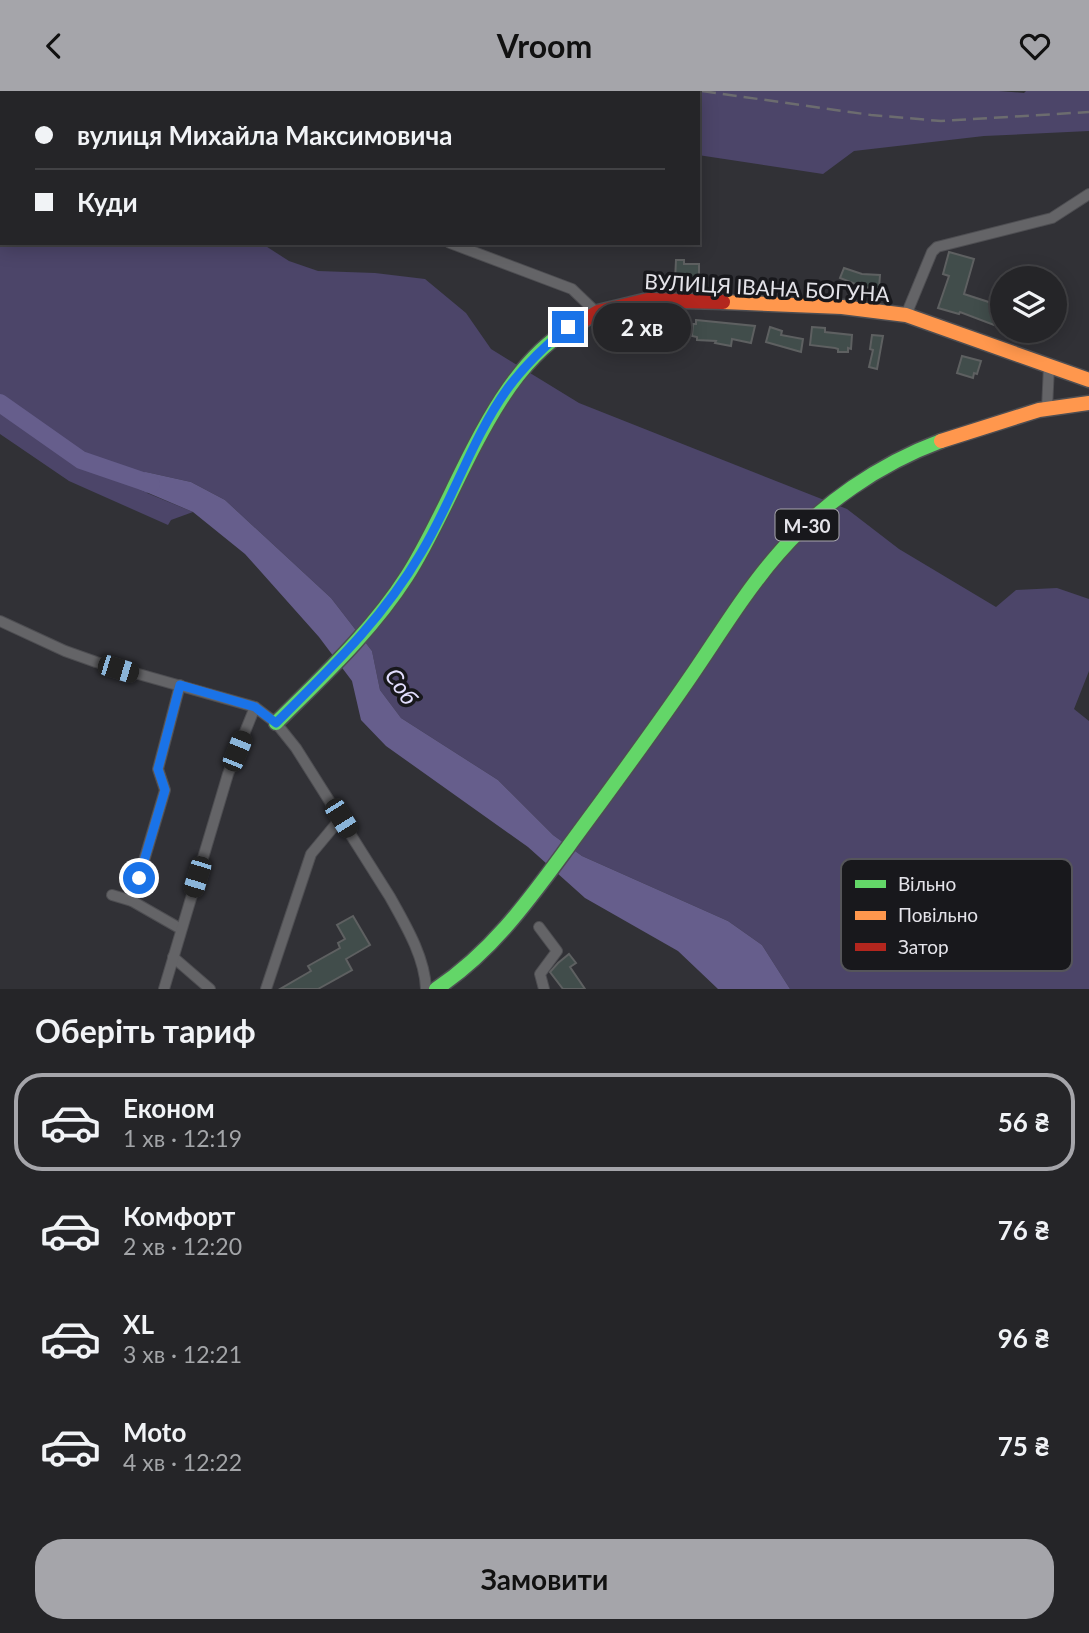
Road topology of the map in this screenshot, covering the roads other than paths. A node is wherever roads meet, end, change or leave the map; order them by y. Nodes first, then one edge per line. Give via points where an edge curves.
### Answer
1 (1089, 194) edge
2 (455, 245) edge
3 (596, 312) junction
4 (906, 315) junction
5 (1049, 366) junction
6 (1089, 380) edge
7 (1089, 403) edge
8 (1047, 409) junction
9 (0, 621) edge
10 (180, 685) junction
11 (255, 707) junction
12 (276, 723) junction
13 (341, 818) junction
14 (112, 895) dead end
15 (132, 901) junction
16 (539, 927) dead end
17 (181, 929) junction
18 (173, 957) junction
19 (164, 989) edge
20 (210, 989) edge
21 (266, 989) edge
22 (426, 989) edge
23 (436, 989) edge
24 (544, 989) edge

1 - 4 street via 1052,218 937,247
2 - 3 street via 572,289
3 - 4 main road, ВУЛИЦЯ ІВАНА БОГУНА via 648,300 844,307
3 - 12 main road, ВУЛИЦЯ ІВАНА БОГУНА via 549,343 509,387 481,432 421,555 371,627
4 - 5 main road, ВУЛИЦЯ ІВАНА БОГУНА
5 - 6 main road, ВУЛИЦЯ ІВАНА БОГУНА
5 - 8 street
7 - 8 main road, М-30
8 - 23 main road, М-30 via 932,444 882,470 823,510 792,538 526,904 484,953
9 - 10 street via 65,651
10 - 11 street
10 - 15 street via 158,769 165,790
11 - 12 street
11 - 17 street via 228,774
12 - 13 street
13 - 21 street via 311,854
13 - 22 street via 402,920 424,970
14 - 15 street
15 - 17 street
16 - 24 street via 557,951 540,974
17 - 18 street
18 - 19 street
18 - 20 street

